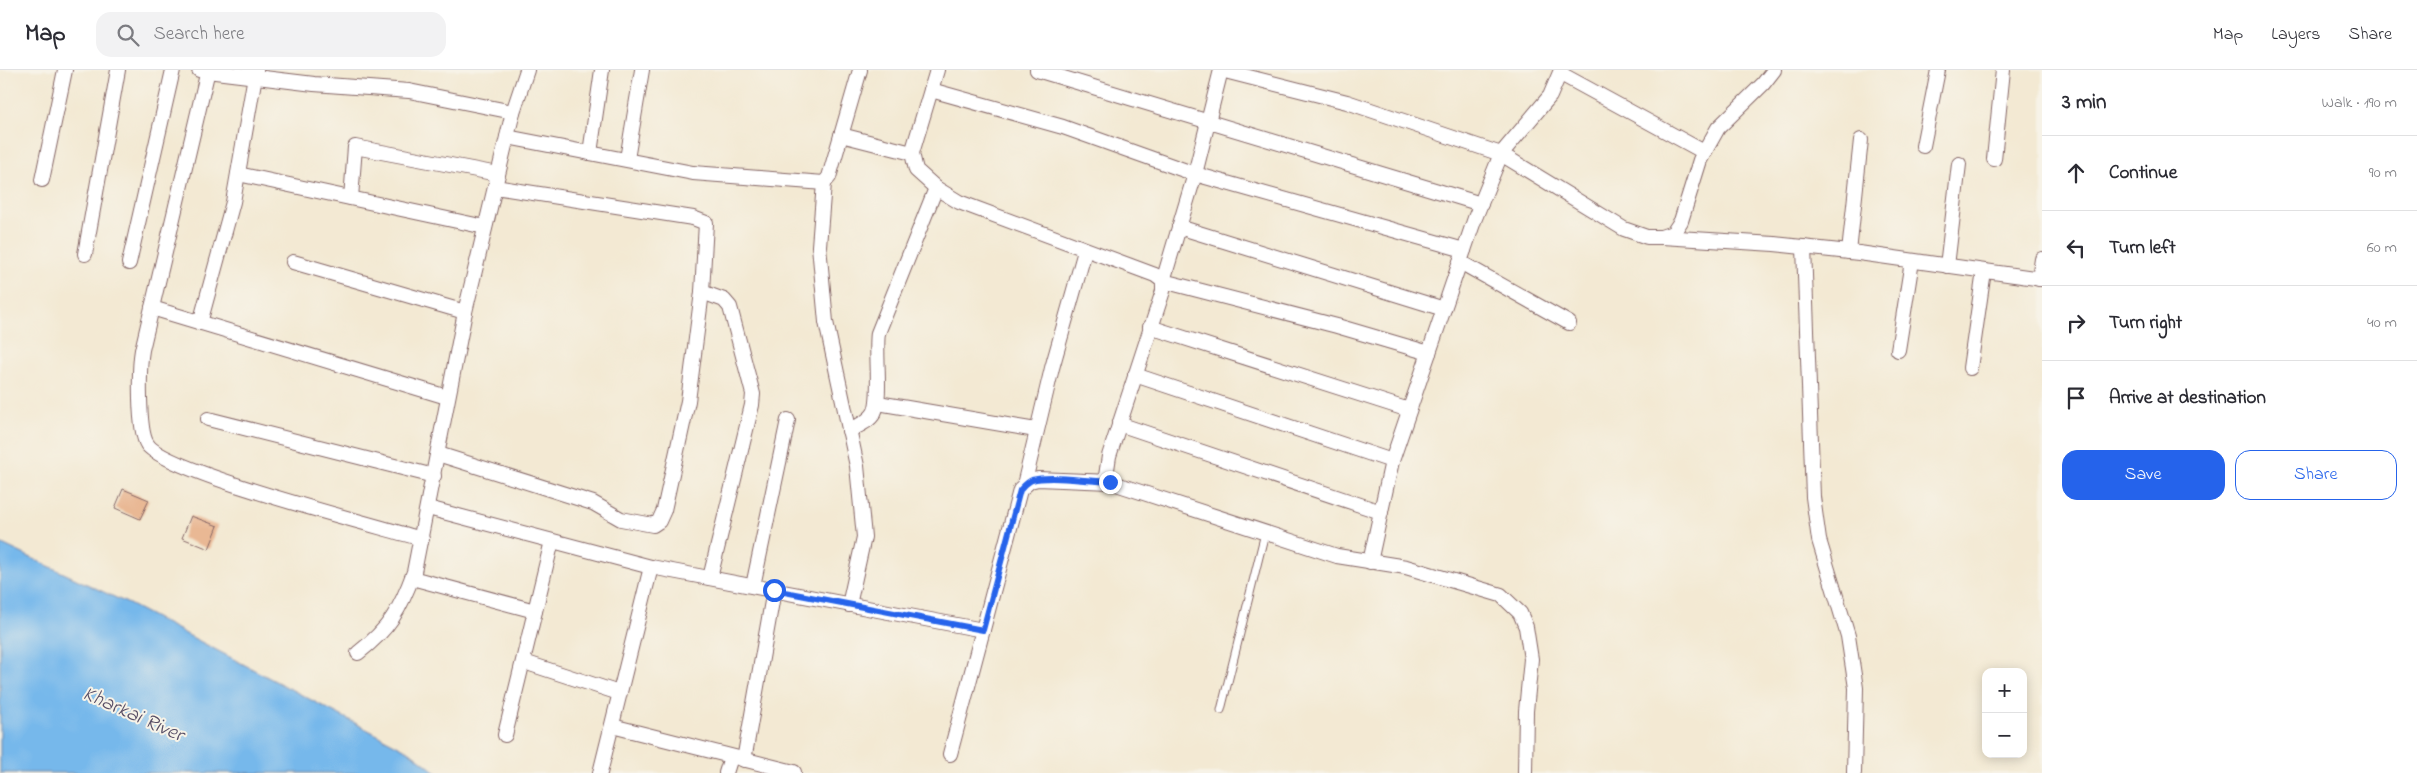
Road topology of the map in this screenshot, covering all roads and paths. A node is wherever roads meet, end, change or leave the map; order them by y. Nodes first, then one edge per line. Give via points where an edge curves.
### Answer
1 (65, 70) edge
2 (118, 70) edge
3 (173, 70) edge
4 (326, 70) edge
5 (527, 70) edge
6 (602, 70) edge
7 (642, 70) edge
8 (860, 70) edge
9 (936, 70) edge
10 (1038, 70) edge
11 (1221, 70) edge
12 (1774, 70) edge
13 (1938, 70) edge
14 (2003, 70) edge
15 (205, 71) edge
16 (1561, 72) edge
17 (256, 74) edge
18 (326, 84) junction
19 (931, 90) junction
20 (513, 112) junction
21 (1209, 120) junction
22 (841, 135) junction
23 (507, 137) junction
24 (1861, 140) dead end
25 (1923, 146) dead end
26 (1704, 152) junction
27 (590, 153) junction
28 (912, 153) junction
29 (1501, 154) junction
30 (627, 159) junction
31 (1994, 159) dead end
32 (1959, 164) dead end
33 (238, 174) junction
34 (1195, 174) junction
35 (42, 180) dead end
36 (496, 180) junction
37 (824, 183) junction
38 (936, 188) junction
39 (351, 198) junction
40 (1481, 204) junction
41 (485, 227) junction
42 (1179, 227) junction
43 (1661, 237) junction
44 (1804, 248) junction
45 (1086, 251) junction
46 (1849, 252) junction
47 (85, 254) dead end
48 (1462, 256) junction
49 (2042, 259) edge
50 (1912, 261) junction
51 (129, 262) dead end
52 (293, 262) dead end
53 (1947, 266) junction
54 (1984, 271) junction
55 (2041, 279) edge
56 (1164, 281) junction
57 (702, 292) junction
58 (152, 308) junction
59 (1444, 309) junction
60 (465, 312) junction
61 (200, 323) junction
62 (1569, 323) dead end
63 (1150, 326) junction
64 (1898, 350) dead end
65 (1429, 353) junction
66 (1970, 368) dead end
67 (1135, 375) junction
68 (447, 397) junction
69 (878, 403) junction
70 (1409, 410) junction
71 (208, 419) dead end
72 (788, 420) dead end
73 (1119, 424) junction
74 (1036, 430) junction
75 (849, 431) junction
76 (438, 454) junction
77 (1392, 461) junction
78 (434, 476) junction
79 (1110, 482) junction
80 (1024, 485) junction
81 (428, 508) junction
82 (1381, 512) junction
83 (1265, 533) junction
84 (422, 539) junction
85 (552, 541) junction
86 (1370, 562) junction
87 (651, 567) junction
88 (412, 578) junction
89 (710, 578) junction
90 (753, 586) junction
91 (774, 590) junction
92 (849, 605) junction
93 (535, 611) junction
94 (983, 630) junction
95 (358, 653) dead end
96 (524, 662) junction
97 (619, 692) junction
98 (1221, 710) dead end
99 (612, 726) junction
100 (505, 735) dead end
101 (950, 754) dead end
102 (738, 759) junction
103 (794, 772) edge
104 (600, 773) edge
105 (726, 773) edge
106 (1525, 773) edge
107 (1854, 773) edge

1 - 35 street
2 - 47 street
3 - 51 street
4 - 18 street
5 - 20 street
6 - 27 street
7 - 30 street
8 - 22 street
9 - 19 street
10 - 21 street
11 - 21 street
11 - 29 street via 1347,102
12 - 26 street via 1718,128
13 - 25 street
14 - 31 street
15 - 17 street
15 - 58 street
16 - 26 street
16 - 29 street via 1550,96
17 - 18 street
17 - 33 street
18 - 20 street via 409,92
19 - 28 street
19 - 34 street via 1063,127
20 - 23 street
21 - 34 street
21 - 40 street
22 - 28 street
22 - 37 street via 829,177
23 - 27 street
23 - 36 street
24 - 46 street
26 - 43 street via 1681,221 1673,233
27 - 30 street
28 - 38 street via 916,170
29 - 40 street
29 - 43 street via 1624,229 1647,237
30 - 37 street via 703,174
32 - 53 street
33 - 39 street
33 - 61 street
34 - 42 street
34 - 48 street
36 - 39 street via 355,147
36 - 41 street
36 - 57 street via 702,220 708,230
37 - 75 street via 820,272 826,322
38 - 45 street via 959,202
38 - 69 street via 878,333
39 - 41 street
40 - 48 street
41 - 60 street
42 - 56 street
42 - 59 street
43 - 44 street
44 - 46 street
44 - 107 street via 1813,497 1819,540 1848,636 1856,688
45 - 56 street
45 - 74 street
46 - 50 street
48 - 59 street
48 - 62 street
49 - 55 street
50 - 53 street
50 - 64 street
52 - 60 street
53 - 54 street
54 - 55 street
54 - 66 street
56 - 63 street
56 - 65 street
57 - 76 street via 688,401 660,521 653,525 621,519 593,502
57 - 89 street via 724,300 730,307 753,394 744,444
58 - 61 street
58 - 84 street via 139,367 143,432 147,444 155,452 210,477
59 - 65 street
60 - 68 street
61 - 68 street
63 - 67 street
63 - 70 street
65 - 70 street
67 - 73 street
67 - 77 street
68 - 76 street
69 - 74 street
69 - 75 street via 867,421
70 - 77 street
71 - 78 street
72 - 90 street
73 - 79 street via 1106,476
73 - 82 street
74 - 80 street
75 - 92 street via 857,466 864,536
76 - 78 street
77 - 82 street
78 - 81 street
79 - 80 street via 1046,479
79 - 83 street
80 - 94 street
81 - 84 street
81 - 85 street
82 - 86 street
83 - 86 street via 1337,556
83 - 98 lane
84 - 88 street
85 - 87 street
85 - 93 street
86 - 106 street via 1406,567 1490,591 1501,595 1520,614 1526,627 1531,659
87 - 89 street
87 - 97 street
88 - 93 street
88 - 95 street via 394,618
89 - 90 street
90 - 91 street
91 - 92 street
91 - 102 street
92 - 94 street
93 - 96 street
94 - 101 street
96 - 97 street
96 - 100 street
97 - 99 street
99 - 102 street
99 - 104 street
102 - 103 street
102 - 105 street

